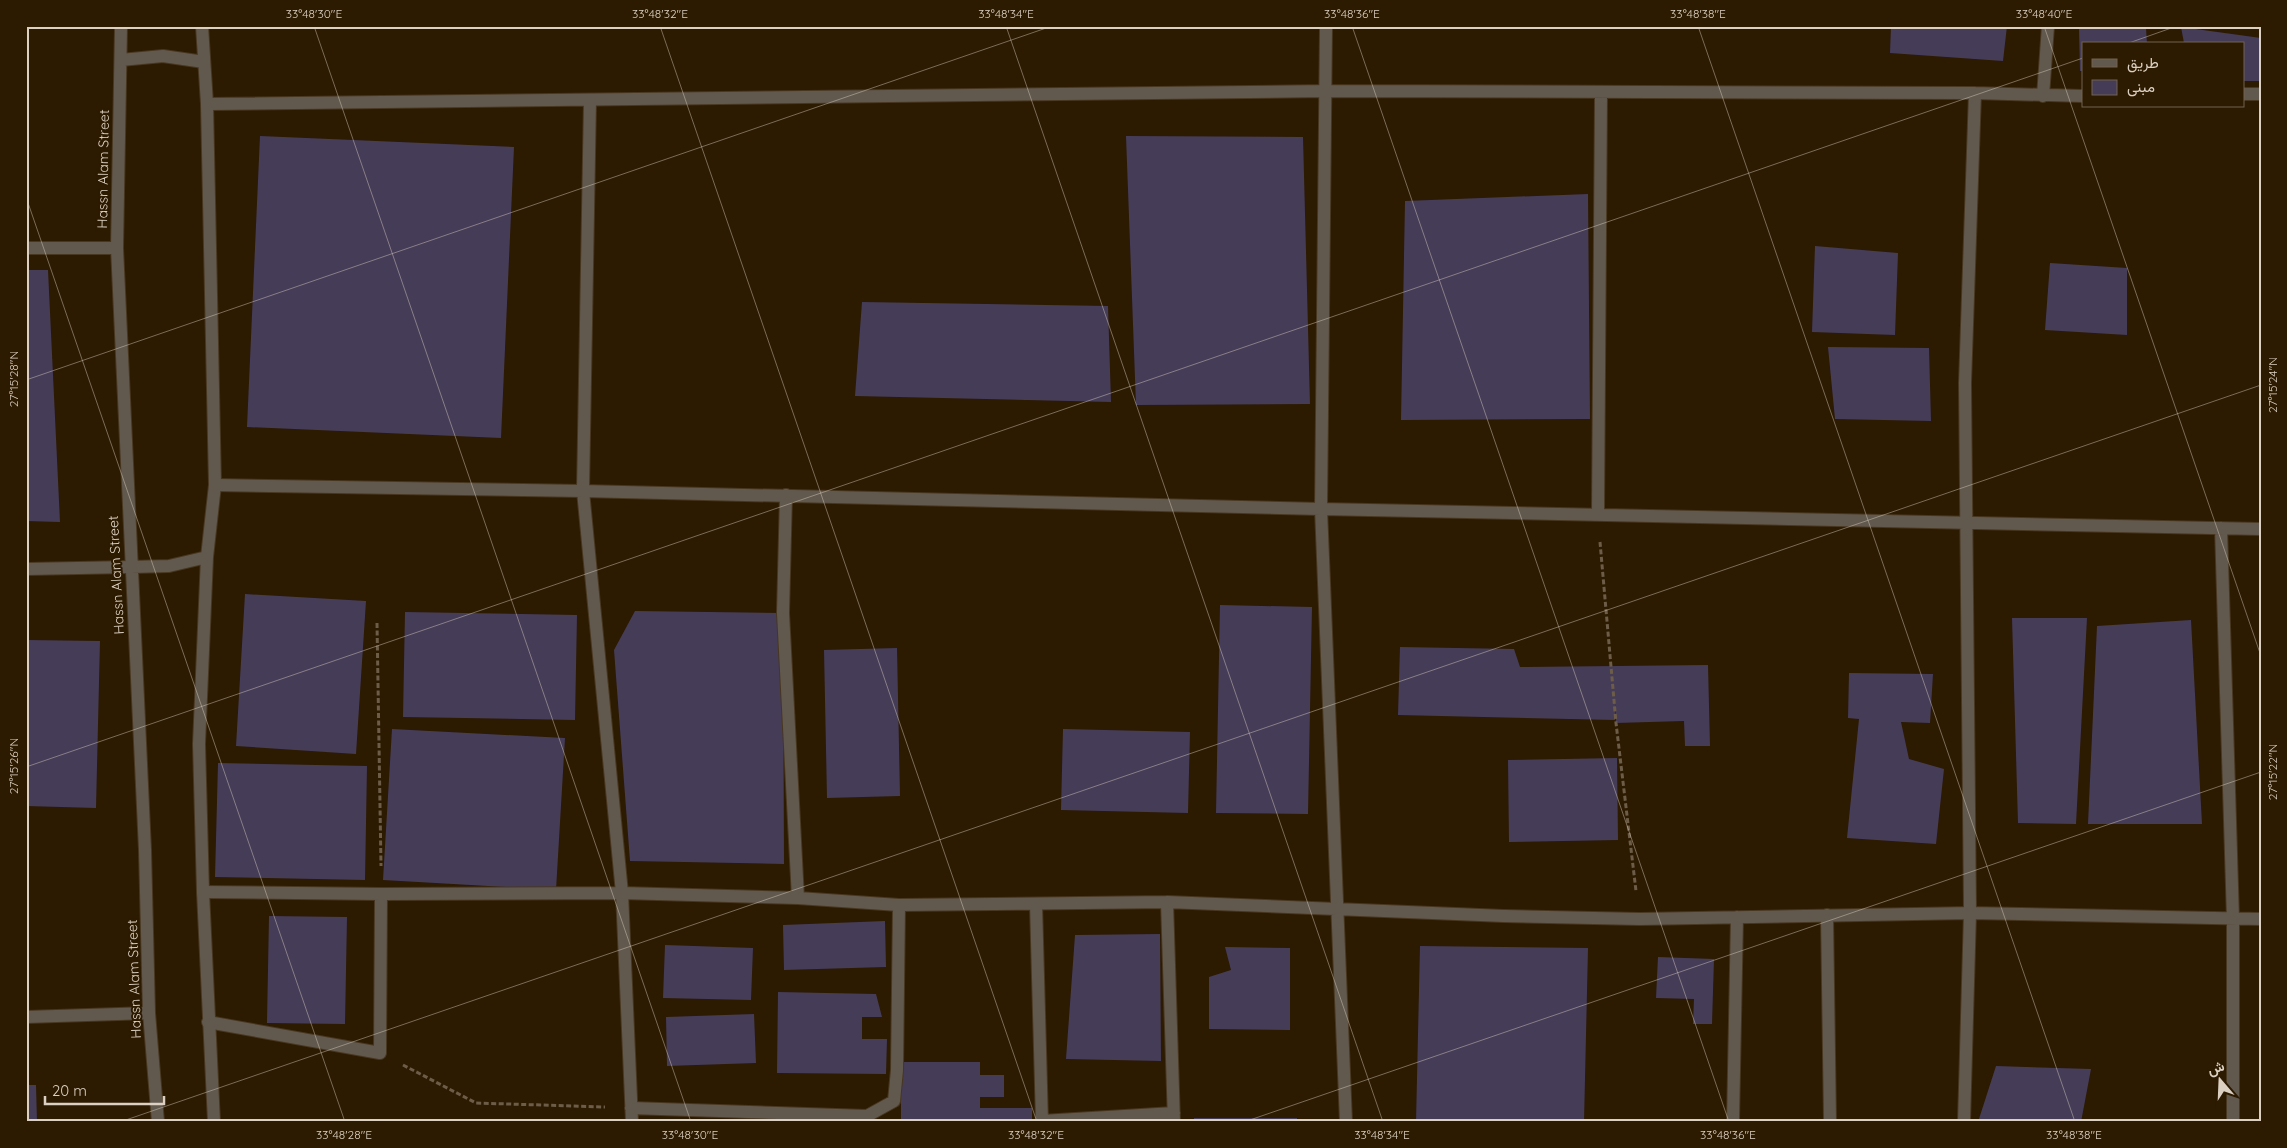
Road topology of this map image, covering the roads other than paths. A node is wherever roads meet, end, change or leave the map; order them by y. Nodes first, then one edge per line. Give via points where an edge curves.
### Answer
1 (121, 26) edge
2 (202, 26) edge
3 (1326, 26) edge
4 (2048, 26) edge
5 (121, 60) junction
6 (204, 62) junction
7 (1326, 91) junction
8 (1600, 92) junction
9 (1975, 93) junction
10 (2244, 94) edge
11 (2261, 94) edge
12 (2043, 96) junction
13 (2082, 96) edge
14 (590, 100) junction
15 (207, 104) junction
16 (26, 248) edge
17 (117, 248) junction
18 (214, 485) junction
19 (584, 491) junction
20 (786, 496) junction
21 (1321, 509) junction
22 (1598, 514) junction
23 (1967, 521) junction
24 (2221, 528) junction
25 (2261, 529) edge
26 (207, 557) junction
27 (130, 567) junction
28 (26, 569) edge
29 (203, 892) junction
30 (622, 893) junction
31 (381, 894) junction
32 (798, 898) junction
33 (1167, 902) junction
34 (1036, 904) junction
35 (899, 905) junction
36 (1336, 910) junction
37 (1970, 913) junction
38 (1826, 915) junction
39 (1737, 917) junction
40 (2233, 919) junction
41 (2261, 919) edge
42 (149, 1012) junction
43 (26, 1017) edge
44 (208, 1022) junction
45 (632, 1108) junction
46 (1174, 1117) edge
47 (1042, 1121) edge
48 (158, 1122) edge
49 (214, 1122) edge
50 (632, 1122) edge
51 (1346, 1122) edge
52 (1733, 1122) edge
53 (1830, 1122) edge
54 (1964, 1122) edge
55 (2233, 1122) edge

1 - 5 street, Hassn Alam Street
2 - 6 street
3 - 7 street
4 - 12 street
5 - 6 street via 163,56
5 - 17 street, Hassn Alam Street
6 - 15 street
7 - 8 street
7 - 14 street
7 - 21 street
8 - 9 street
8 - 22 street
9 - 12 street
9 - 23 street via 1965,383
10 - 11 street
12 - 13 street
14 - 15 street
14 - 19 street
15 - 18 street
16 - 17 street
17 - 27 street, Hassn Alam Street
18 - 19 street
18 - 26 street
19 - 20 street
19 - 30 street
20 - 21 street
20 - 32 street via 783,613
21 - 22 street
21 - 36 street
22 - 23 street
23 - 24 street
23 - 37 street
24 - 25 street
24 - 40 street
26 - 27 street via 169,566
26 - 29 street via 199,744
27 - 28 street
27 - 42 street, Hassn Alam Street via 145,850
29 - 31 street
29 - 44 street
30 - 31 street
30 - 32 street
30 - 45 street
31 - 44 street via 380,1053
32 - 35 street
33 - 34 street
33 - 36 street
33 - 46 street
34 - 35 street
34 - 47 street
35 - 45 street via 898,1070 894,1101 868,1116
36 - 39 street via 1640,919
36 - 51 street
37 - 38 street
37 - 40 street
37 - 54 street
38 - 39 street
38 - 53 street
39 - 52 street
40 - 41 street
40 - 55 street
42 - 43 street
42 - 48 street, Hassn Alam Street
44 - 49 street
45 - 50 street
46 - 47 street

